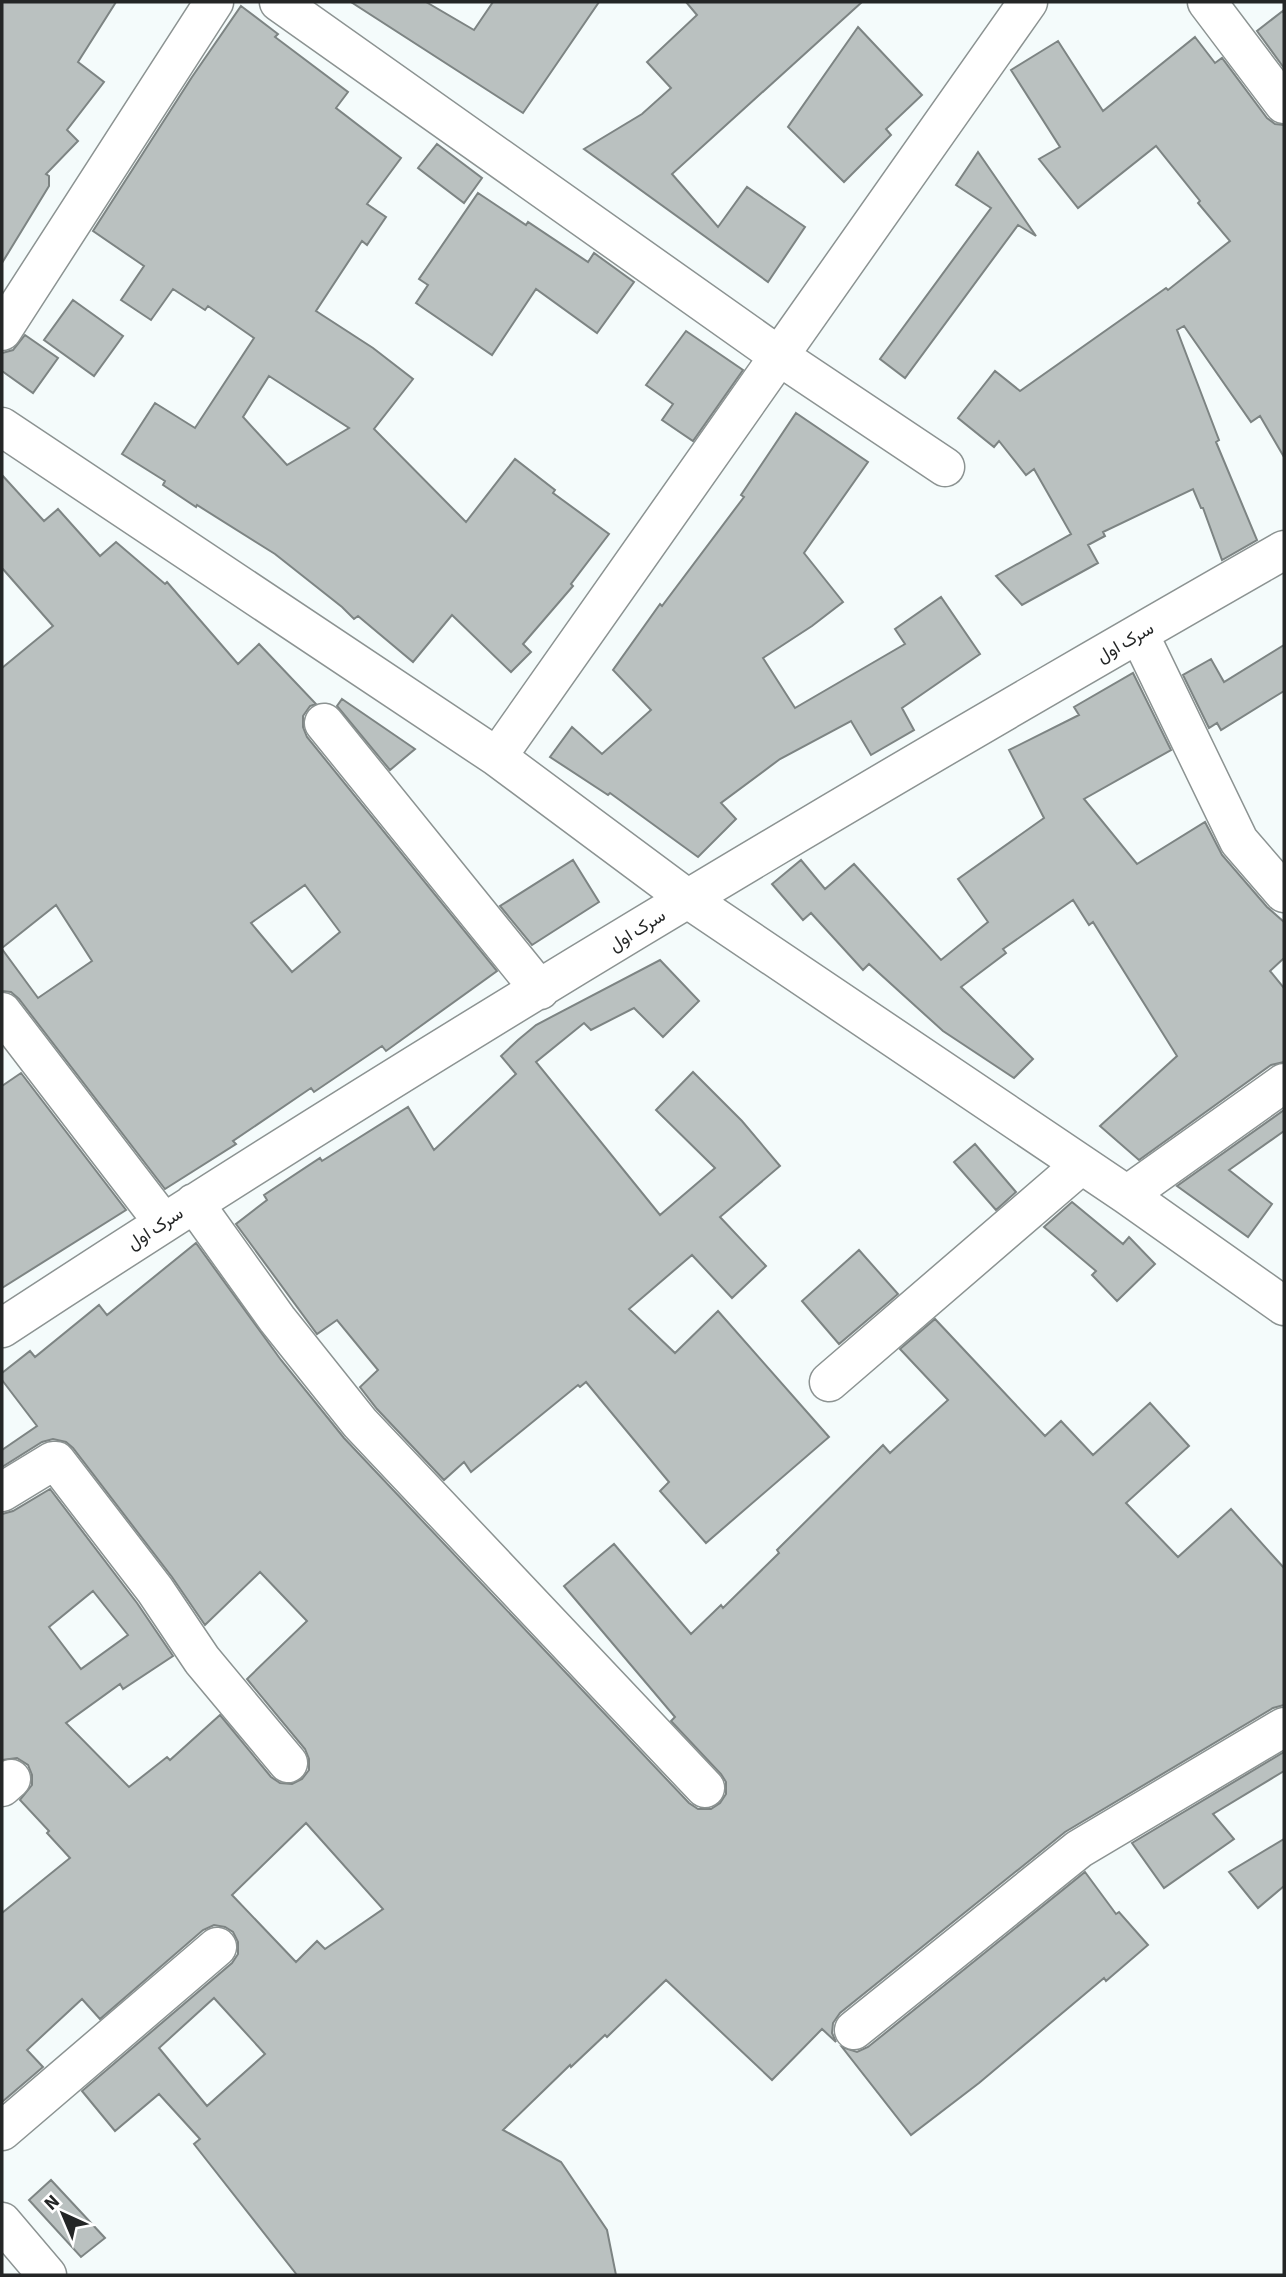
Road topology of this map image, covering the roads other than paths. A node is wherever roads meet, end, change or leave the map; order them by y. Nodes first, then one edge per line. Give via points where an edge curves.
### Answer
1 (214, 2) edge
2 (278, 2) edge
3 (1028, 2) edge
4 (1207, 2) edge
5 (1284, 104) edge
6 (2, 331) edge
7 (779, 356) junction
8 (2, 427) edge
9 (945, 467) dead end
10 (1284, 550) edge
11 (1139, 634) junction
12 (324, 723) dead end
13 (497, 757) junction
14 (1284, 893) edge
15 (688, 899) junction
16 (540, 990) junction
17 (2, 1012) edge
18 (1284, 1083) edge
19 (1081, 1165) junction
20 (1127, 1195) junction
21 (179, 1212) junction
22 (1284, 1306) edge
23 (2, 1328) edge
24 (829, 1382) dead end
25 (2, 1492) edge
26 (1284, 1727) edge
27 (288, 1763) dead end
28 (705, 1788) dead end
29 (217, 1947) dead end
30 (854, 2030) dead end
31 (2, 2131) edge
32 (2, 2222) edge
33 (47, 2275) edge

1 - 6 street
2 - 7 street
3 - 7 street
4 - 5 street
7 - 9 street
7 - 13 street
8 - 13 street
10 - 11 street, سرک اول
11 - 14 street via 1238,841
11 - 15 street, سرک اول
12 - 16 street
13 - 15 street
15 - 16 street, سرک اول
15 - 19 street
16 - 21 street, سرک اول
17 - 21 street
18 - 20 street
19 - 20 street
19 - 24 street
20 - 22 street
21 - 23 street, سرک اول
21 - 28 street via 277,1320 360,1423
25 - 27 street via 56,1461 155,1590 202,1660
26 - 30 street via 1079,1849
29 - 31 street
32 - 33 street

